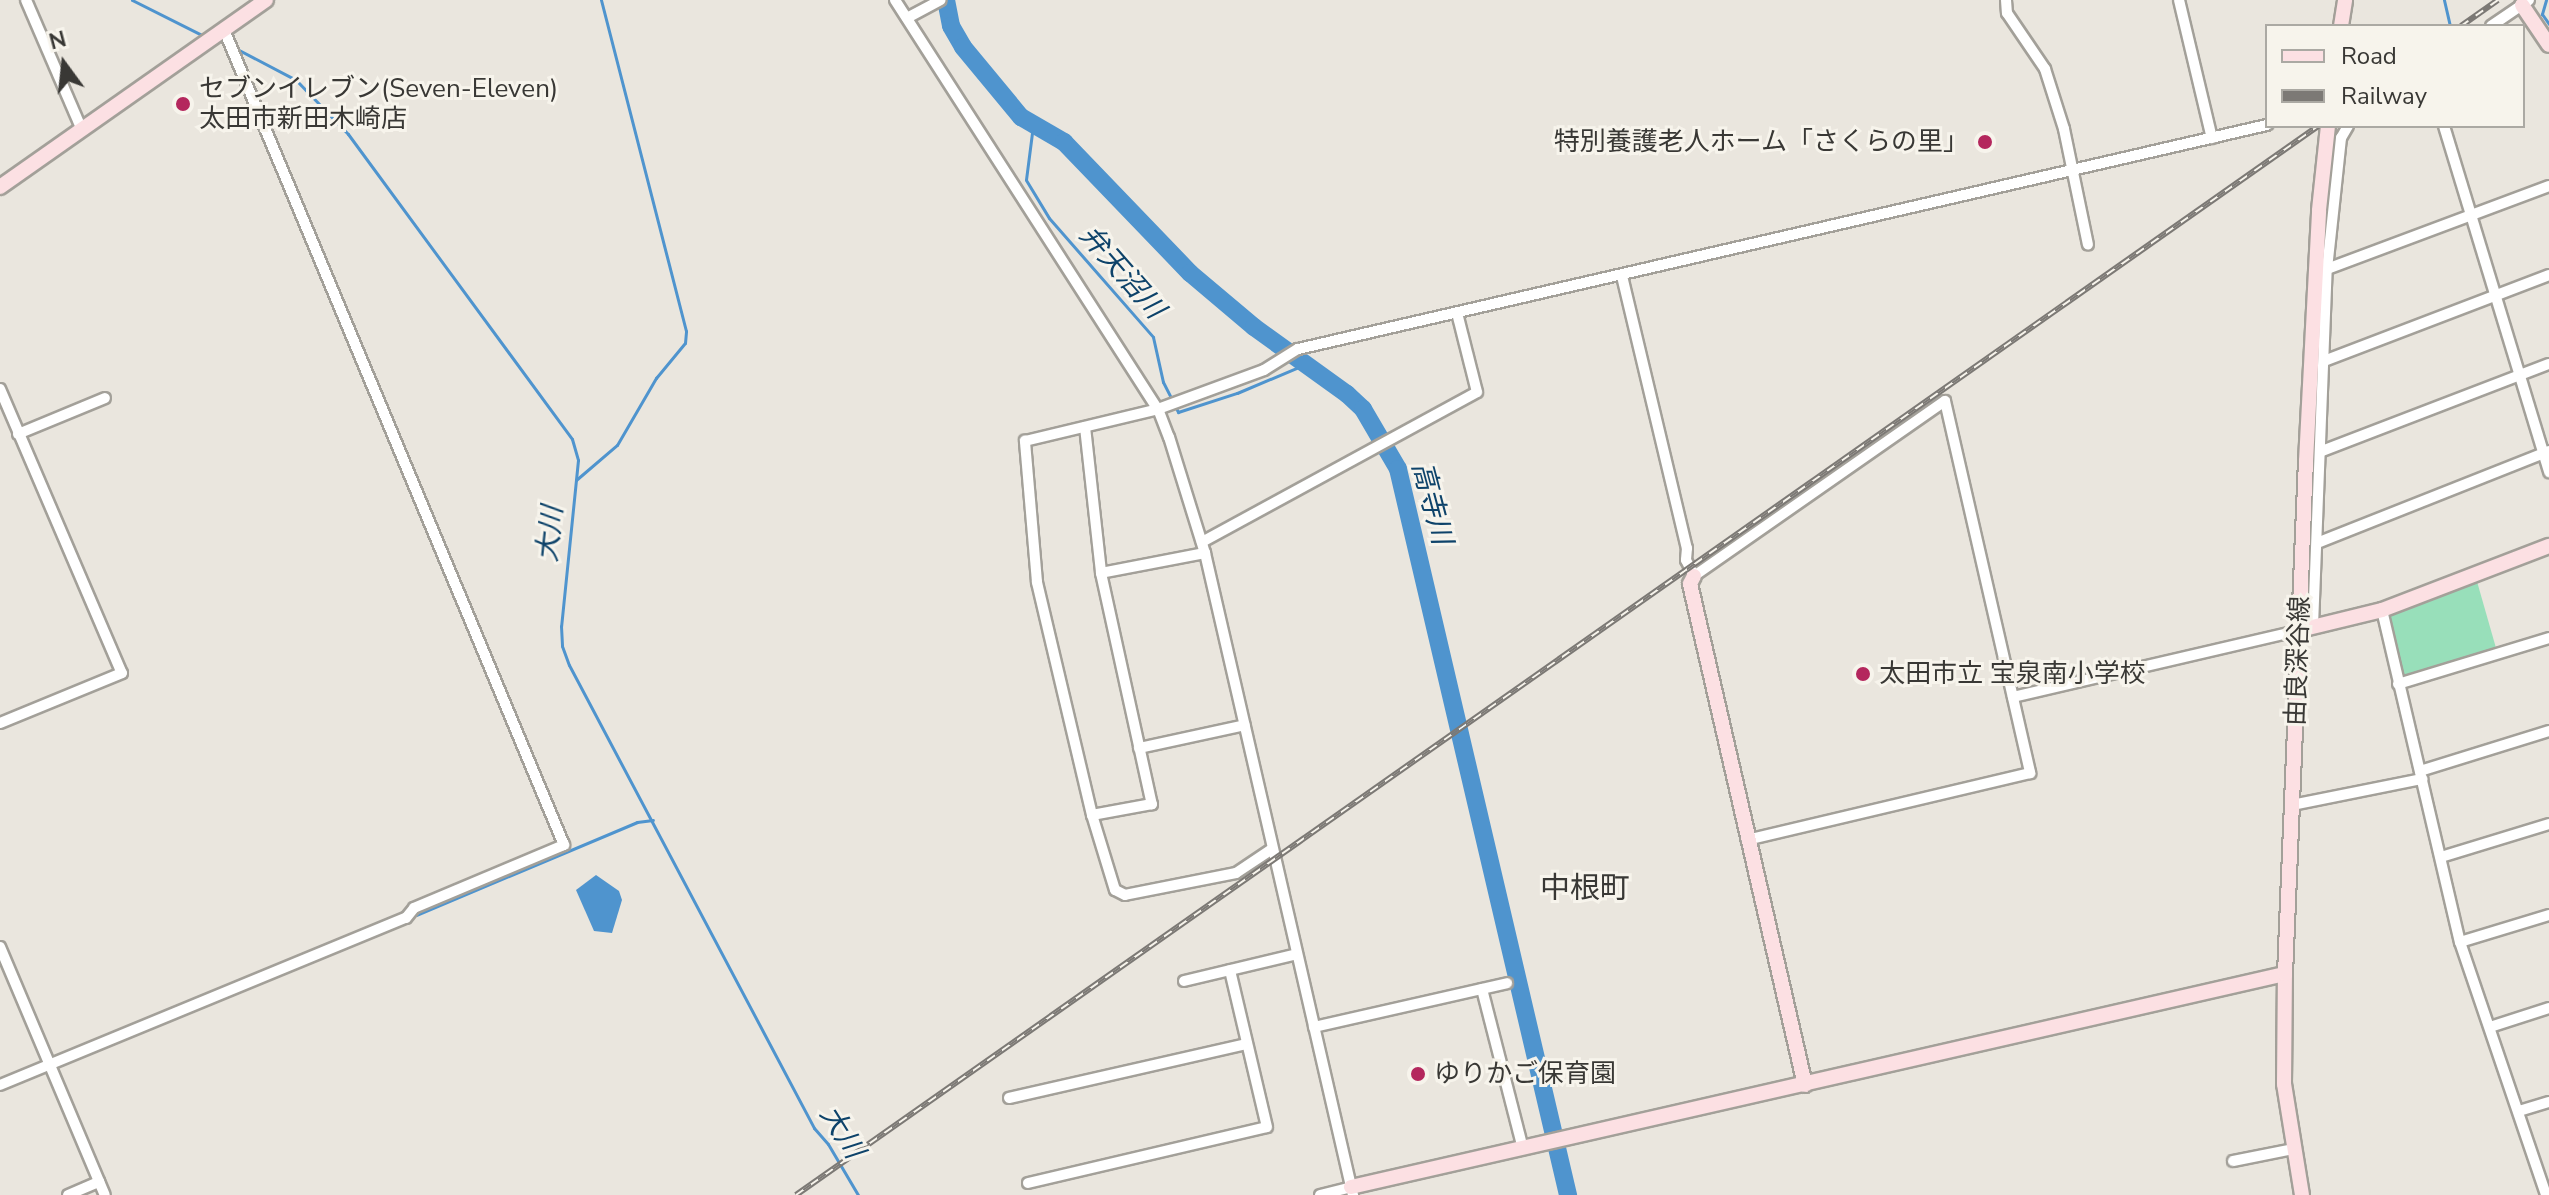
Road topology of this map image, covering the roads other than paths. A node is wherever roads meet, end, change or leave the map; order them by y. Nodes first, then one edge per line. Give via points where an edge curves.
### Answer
1 (26, 0) edge
2 (266, 0) edge
3 (895, 0) edge
4 (941, 0) edge
5 (2006, 0) edge
6 (2179, 0) edge
7 (2345, 0) edge
8 (2525, 2) edge
9 (907, 18) junction
10 (2341, 24) edge
11 (2494, 24) edge
12 (218, 34) junction
13 (2549, 45) edge
14 (2265, 125) edge
15 (2328, 128) edge
16 (2347, 128) edge
17 (2445, 128) edge
18 (82, 130) junction
19 (2212, 138) junction
20 (2072, 169) junction
21 (2549, 186) edge
22 (0, 187) edge
23 (2471, 216) junction
24 (2088, 245) dead end
25 (2327, 269) junction
26 (2549, 275) edge
27 (1622, 276) junction
28 (2495, 296) junction
29 (1457, 313) junction
30 (2324, 361) junction
31 (2549, 364) edge
32 (2521, 375) junction
33 (0, 389) edge
34 (105, 398) dead end
35 (1158, 409) junction
36 (1085, 427) junction
37 (18, 434) junction
38 (2322, 451) junction
39 (2546, 452) edge
40 (2549, 472) edge
41 (2317, 543) junction
42 (2549, 546) edge
43 (1204, 547) junction
44 (1101, 573) junction
45 (1694, 576) junction
46 (2382, 610) junction
47 (2306, 628) junction
48 (2549, 638) edge
49 (2398, 684) junction
50 (2013, 697) junction
51 (0, 723) edge
52 (1245, 725) junction
53 (2549, 731) edge
54 (1139, 748) junction
55 (2421, 775) junction
56 (2292, 805) junction
57 (1092, 815) junction
58 (2549, 824) edge
59 (1747, 840) junction
60 (1272, 849) junction
61 (2441, 857) junction
62 (2549, 915) edge
63 (2460, 942) junction
64 (0, 947) edge
65 (1297, 954) junction
66 (1230, 970) junction
67 (2285, 974) junction
68 (1184, 981) dead end
69 (1507, 983) dead end
70 (1482, 989) junction
71 (2549, 1008) edge
72 (1314, 1027) junction
73 (2490, 1027) junction
74 (1247, 1044) junction
75 (49, 1064) junction
76 (0, 1085) edge
77 (1805, 1085) junction
78 (1009, 1098) dead end
79 (2549, 1102) edge
80 (2519, 1111) junction
81 (1523, 1149) junction
82 (2293, 1149) junction
83 (2233, 1161) dead end
84 (99, 1182) junction
85 (1028, 1183) dead end
86 (1352, 1191) edge
87 (68, 1195) edge
88 (105, 1195) edge
89 (1320, 1195) edge
90 (2302, 1195) edge
91 (2546, 1195) edge

1 - 18 street
2 - 12 street
3 - 9 street
4 - 9 street
5 - 20 street via 2007,13 2045,69
6 - 19 street
7 - 10 street
8 - 11 street
8 - 13 street
9 - 35 street
12 - 18 street
12 - 75 street via 564,845 414,908 406,918
14 - 19 street
15 - 47 street, 由良深谷線 via 2319,210
16 - 25 street via 2341,138
17 - 23 street
18 - 22 street
19 - 20 street
20 - 24 street
20 - 27 street
21 - 23 street
23 - 25 street
23 - 28 street
25 - 30 street
26 - 28 street
27 - 29 street
27 - 45 street via 1686,560
28 - 30 street
28 - 32 street
29 - 35 street via 1298,349 1264,370
29 - 43 street via 1477,392
30 - 38 street
31 - 32 street
32 - 38 street
32 - 39 street
33 - 37 street
34 - 37 street
35 - 36 street
35 - 43 street via 1188,486
36 - 44 street
36 - 57 street via 1025,441 1037,582
37 - 51 street via 122,673
38 - 41 street
39 - 40 street
39 - 41 street
41 - 47 street
42 - 46 street
43 - 44 street
43 - 52 street
44 - 54 street
45 - 50 street via 1945,401
45 - 59 street via 1690,584
46 - 47 street
46 - 49 street
47 - 50 street
47 - 56 street, 由良深谷線
48 - 49 street
49 - 55 street
50 - 59 street via 2030,773
52 - 54 street
52 - 60 street
53 - 55 street
54 - 57 street via 1152,804
55 - 56 street
55 - 61 street
56 - 67 street, 由良深谷線
57 - 60 street via 1115,890 1125,895 1236,873
58 - 61 street
59 - 77 street
60 - 65 street
61 - 63 street
62 - 63 street
63 - 73 street
64 - 75 street
65 - 66 street
65 - 72 street
66 - 68 street
66 - 74 street
67 - 77 street
67 - 82 street, 由良深谷線 via 2284,1084
69 - 70 street
70 - 72 street
70 - 81 street
71 - 73 street
72 - 86 street
73 - 80 street
74 - 78 street
74 - 85 street via 1267,1127
75 - 76 street
75 - 84 street
77 - 81 street
79 - 80 street
80 - 91 street
81 - 86 street
82 - 83 street
82 - 90 street, 由良深谷線
84 - 87 street
84 - 88 street
86 - 89 street

